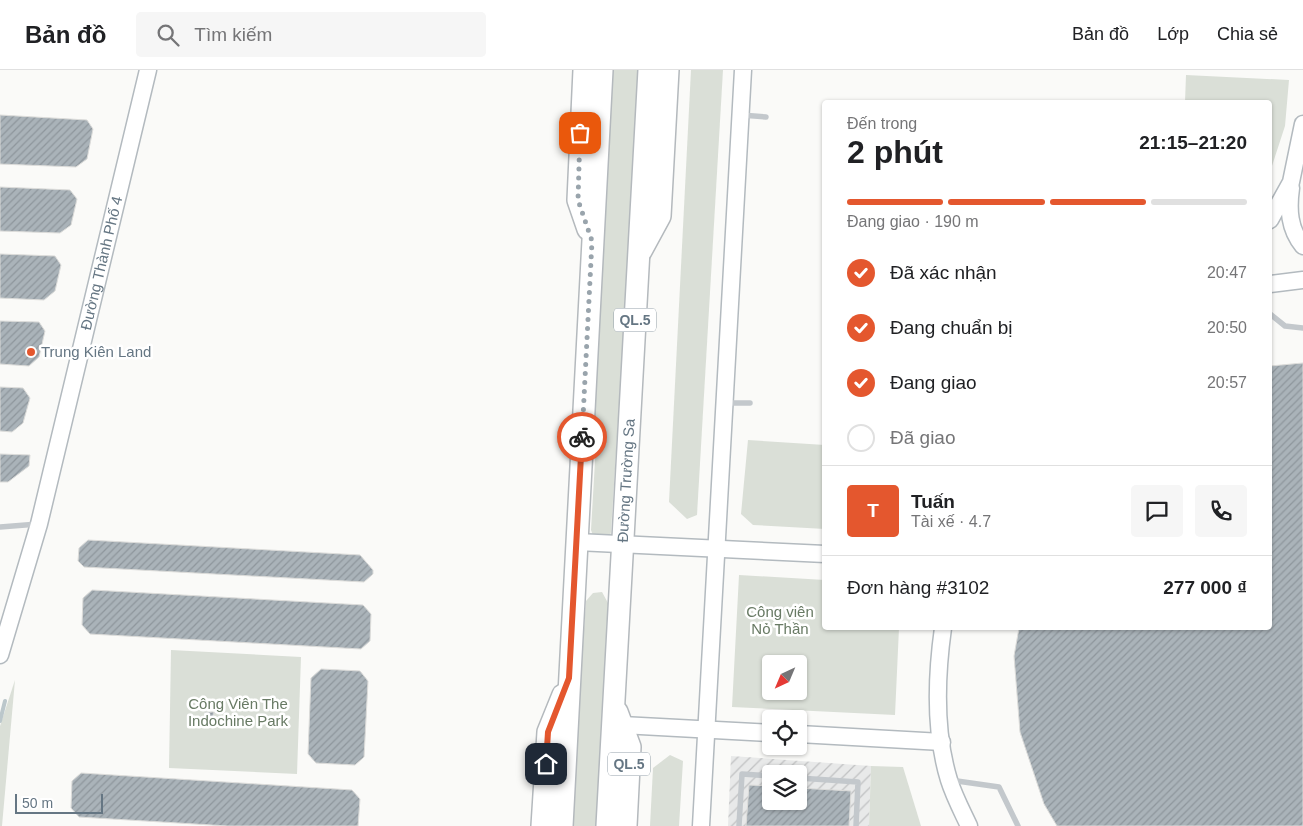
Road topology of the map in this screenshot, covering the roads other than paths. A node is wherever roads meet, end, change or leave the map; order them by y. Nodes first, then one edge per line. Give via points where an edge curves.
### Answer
1 (148, 70) edge
2 (584, 70) edge
3 (602, 70) edge
4 (648, 70) edge
5 (668, 70) edge
6 (743, 70) edge
7 (741, 115) junction
8 (766, 117) dead end
9 (1303, 124) edge
10 (1303, 167) edge
11 (1291, 182) junction
12 (1272, 216) edge
13 (592, 241) junction
14 (1303, 246) edge
15 (638, 256) junction
16 (1303, 280) edge
17 (1272, 284) edge
18 (1272, 316) edge
19 (1303, 328) edge
20 (725, 403) junction
21 (750, 403) dead end
22 (40, 519) junction
23 (0, 527) edge
24 (576, 542) junction
25 (622, 544) junction
26 (717, 548) junction
27 (822, 554) edge
28 (944, 630) edge
29 (0, 655) edge
30 (614, 705) junction
31 (622, 725) junction
32 (707, 729) junction
33 (762, 732) edge
34 (807, 734) edge
35 (942, 742) junction
36 (762, 775) edge
37 (807, 779) edge
38 (949, 780) junction
39 (554, 797) junction
40 (617, 820) edge
41 (542, 826) edge
42 (562, 826) edge
43 (702, 826) edge
44 (739, 826) edge
45 (856, 826) edge
46 (969, 826) edge
47 (1018, 826) edge

1 - 22 street, Đường Thành Phố 4
2 - 13 highway via 578,200
3 - 13 highway
4 - 15 highway, Đường Trường Sa / QL.5
5 - 15 highway, Đường Trường Sa / QL.5 via 660,216
6 - 7 street
7 - 8 lane
7 - 20 street
9 - 11 street
10 - 11 street
11 - 12 street
11 - 14 street via 1290,222
13 - 24 highway
15 - 25 highway, Đường Trường Sa / QL.5
16 - 17 street
18 - 19 lane via 1285,326
20 - 21 lane
20 - 26 street
22 - 23 lane
22 - 29 street, Đường Thành Phố 4
24 - 25 street
24 - 39 highway via 569,678
25 - 26 street
25 - 30 highway, Đường Trường Sa / QL.5
26 - 27 street
26 - 32 street
28 - 35 street via 937,689
30 - 31 highway, Đường Trường Sa / QL.5
30 - 40 highway, Đường Trường Sa / QL.5
31 - 32 street
31 - 40 highway, Đường Trường Sa / QL.5 via 630,747
32 - 33 street
32 - 43 street
34 - 35 street
35 - 38 street
36 - 44 lane via 742,774
37 - 45 lane via 858,782
38 - 46 street
38 - 47 lane via 999,787
39 - 41 highway
39 - 42 highway

